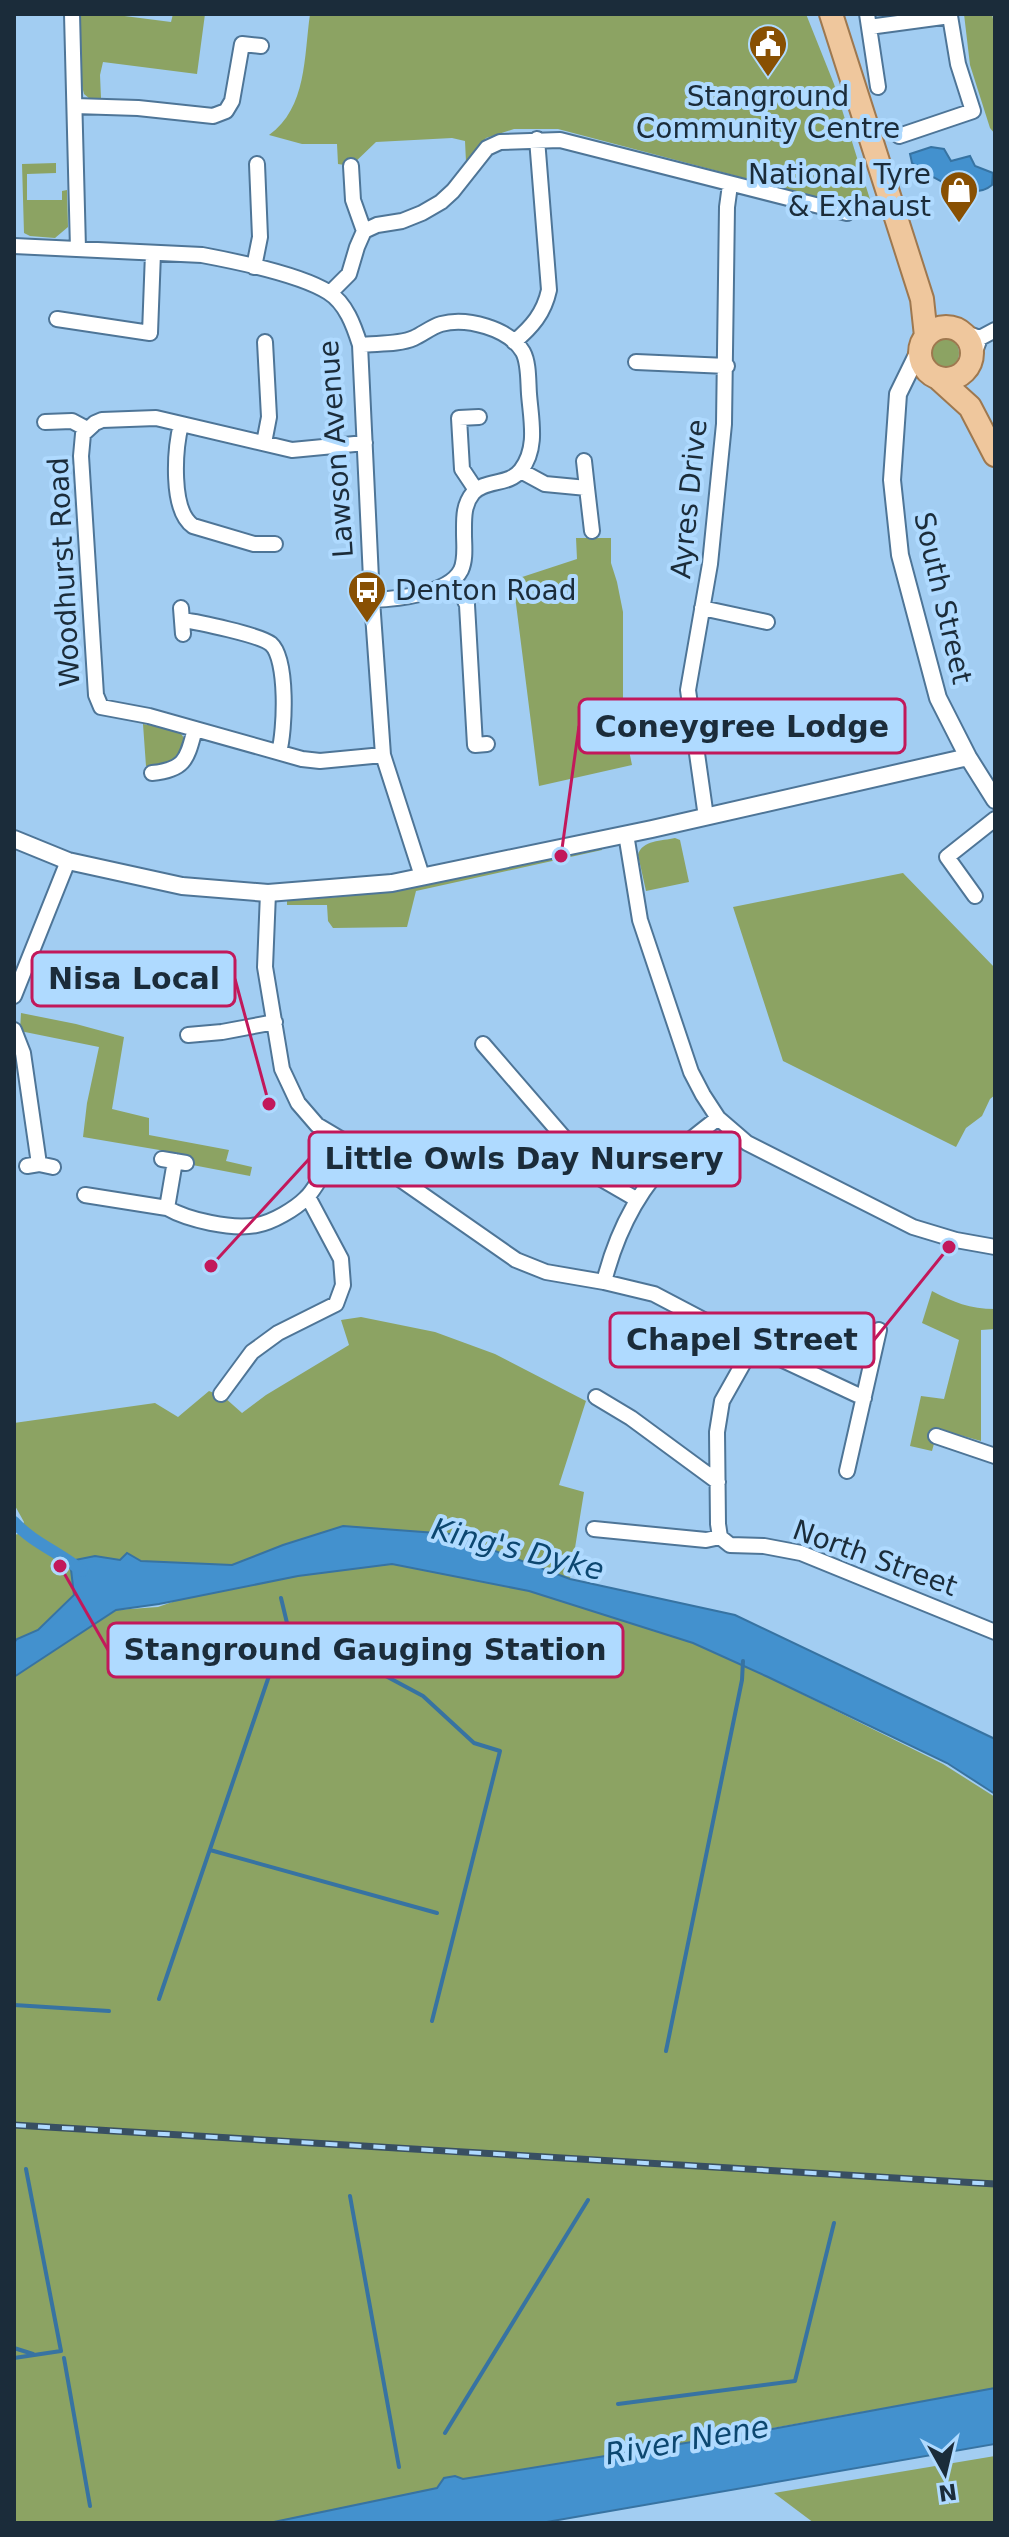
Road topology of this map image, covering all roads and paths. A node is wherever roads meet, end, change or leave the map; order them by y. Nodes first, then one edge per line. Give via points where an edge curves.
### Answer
1 (72, 14) edge
2 (831, 14) edge
3 (950, 15) edge
4 (868, 20) edge
5 (261, 46) dead end
6 (878, 87) dead end
7 (75, 106) junction
8 (899, 136) dead end
9 (537, 139) junction
10 (257, 164) dead end
11 (351, 166) dead end
12 (730, 185) junction
13 (847, 213) dead end
14 (364, 231) junction
15 (14, 246) edge
16 (78, 249) junction
17 (153, 253) junction
18 (254, 267) junction
19 (330, 293) junction
20 (922, 299) junction
21 (57, 319) dead end
22 (995, 330) edge
23 (965, 333) junction
24 (265, 342) dead end
25 (514, 342) junction
26 (923, 342) junction
27 (360, 345) junction
28 (636, 362) dead end
29 (970, 364) junction
30 (727, 366) junction
31 (936, 377) junction
32 (898, 394) junction
33 (970, 407) junction
34 (479, 417) dead end
35 (45, 422) dead end
36 (181, 424) junction
37 (87, 429) junction
38 (264, 443) junction
39 (365, 443) junction
40 (995, 455) edge
41 (584, 461) dead end
42 (521, 471) junction
43 (587, 488) junction
44 (476, 490) junction
45 (592, 531) dead end
46 (275, 545) dead end
47 (451, 582) junction
48 (372, 600) junction
49 (702, 608) junction
50 (182, 621) dead end
51 (767, 622) dead end
52 (195, 729) junction
53 (487, 744) dead end
54 (279, 752) junction
55 (383, 755) junction
56 (968, 757) junction
57 (152, 773) dead end
58 (995, 800) edge
59 (706, 817) junction
60 (995, 819) edge
61 (626, 834) junction
62 (14, 839) edge
63 (68, 861) junction
64 (422, 876) junction
65 (268, 893) junction
66 (975, 896) dead end
67 (14, 996) edge
68 (275, 1022) junction
69 (14, 1030) edge
70 (188, 1035) dead end
71 (483, 1044) dead end
72 (718, 1118) junction
73 (342, 1140) junction
74 (174, 1161) dead end
75 (40, 1165) dead end
76 (85, 1195) dead end
77 (308, 1197) junction
78 (636, 1199) junction
79 (167, 1208) junction
80 (995, 1247) edge
81 (604, 1282) junction
82 (879, 1330) dead end
83 (753, 1346) junction
84 (221, 1394) dead end
85 (596, 1397) dead end
86 (864, 1398) junction
87 (936, 1436) dead end
88 (995, 1456) edge
89 (847, 1471) dead end
90 (718, 1482) junction
91 (594, 1529) dead end
92 (720, 1537) junction
93 (995, 1632) edge

1 - 7 street
2 - 20 main road
3 - 4 street
3 - 8 street via 973,111
4 - 6 street
5 - 7 street via 242,44 232,101 226,111 213,116
7 - 16 street
9 - 12 street via 560,140
9 - 14 street via 487,148 441,202 402,221
9 - 25 street via 549,290 538,318
10 - 18 street via 260,237
11 - 14 street via 353,200
12 - 13 street
12 - 30 street, Ayres Drive
14 - 19 street via 349,274
15 - 16 street
16 - 17 street
17 - 18 street via 202,255
17 - 21 street via 150,333
18 - 19 street
19 - 27 street, Lawson Avenue via 345,309
20 - 23 main road
20 - 26 main road
22 - 23 street
23 - 26 main road via 941,327
23 - 29 main road via 971,344
24 - 38 street via 274,362
25 - 27 street via 480,325 459,322 406,340
25 - 42 street via 524,353 533,439
26 - 31 main road via 922,365
26 - 32 street, South Street
27 - 39 street, Lawson Avenue
28 - 30 street
29 - 31 main road via 955,378
29 - 33 main road
30 - 49 street, Ayres Drive via 717,510
31 - 32 street via 911,376
31 - 33 main road
32 - 56 street, South Street via 892,480 900,555 938,698
33 - 40 main road
34 - 44 street via 459,418 462,469
35 - 37 street via 72,421
36 - 37 street, Woodhurst Road via 156,418 102,420
36 - 38 street, Woodhurst Road
36 - 46 street via 176,444 178,496 185,520 254,544
37 - 52 street, Woodhurst Road via 81,456 96,695 101,707
38 - 39 street, Woodhurst Road via 292,450
39 - 48 street, Lawson Avenue
41 - 43 street
42 - 43 street via 545,484
42 - 44 street
43 - 45 street
44 - 47 street via 464,514 461,571
47 - 48 street via 414,595
47 - 53 street via 467,605 475,745
48 - 55 street, Lawson Avenue
49 - 51 street
49 - 59 street, Ayres Drive via 688,690
50 - 54 street via 273,646 283,691
52 - 54 street, Woodhurst Road
52 - 57 street via 183,764
54 - 55 street, Woodhurst Road via 320,761
55 - 64 street, Lawson Avenue
56 - 58 street, South Street
56 - 59 street
59 - 61 street
60 - 66 street via 947,857
61 - 64 street
61 - 72 street via 640,920 691,1072
62 - 63 street
63 - 65 street via 182,886
63 - 67 street
64 - 65 street via 370,886
65 - 68 street via 265,967
68 - 70 street
68 - 73 street via 282,1069 298,1103 317,1125
69 - 75 street via 23,1053
71 - 78 street via 598,1177
72 - 78 street via 674,1154
72 - 80 street via 747,1143 913,1227
73 - 77 street
73 - 81 street via 516,1260 546,1272
74 - 79 street
76 - 79 street
77 - 79 street via 257,1225 180,1216
77 - 84 street via 341,1259 343,1285 336,1304 252,1352
78 - 81 street
81 - 83 street via 654,1294
82 - 86 street
83 - 86 street
83 - 90 street via 722,1401
85 - 90 street
86 - 89 street
87 - 88 street
90 - 92 street
91 - 92 street, North Street
92 - 93 street, North Street via 730,1545 801,1553

